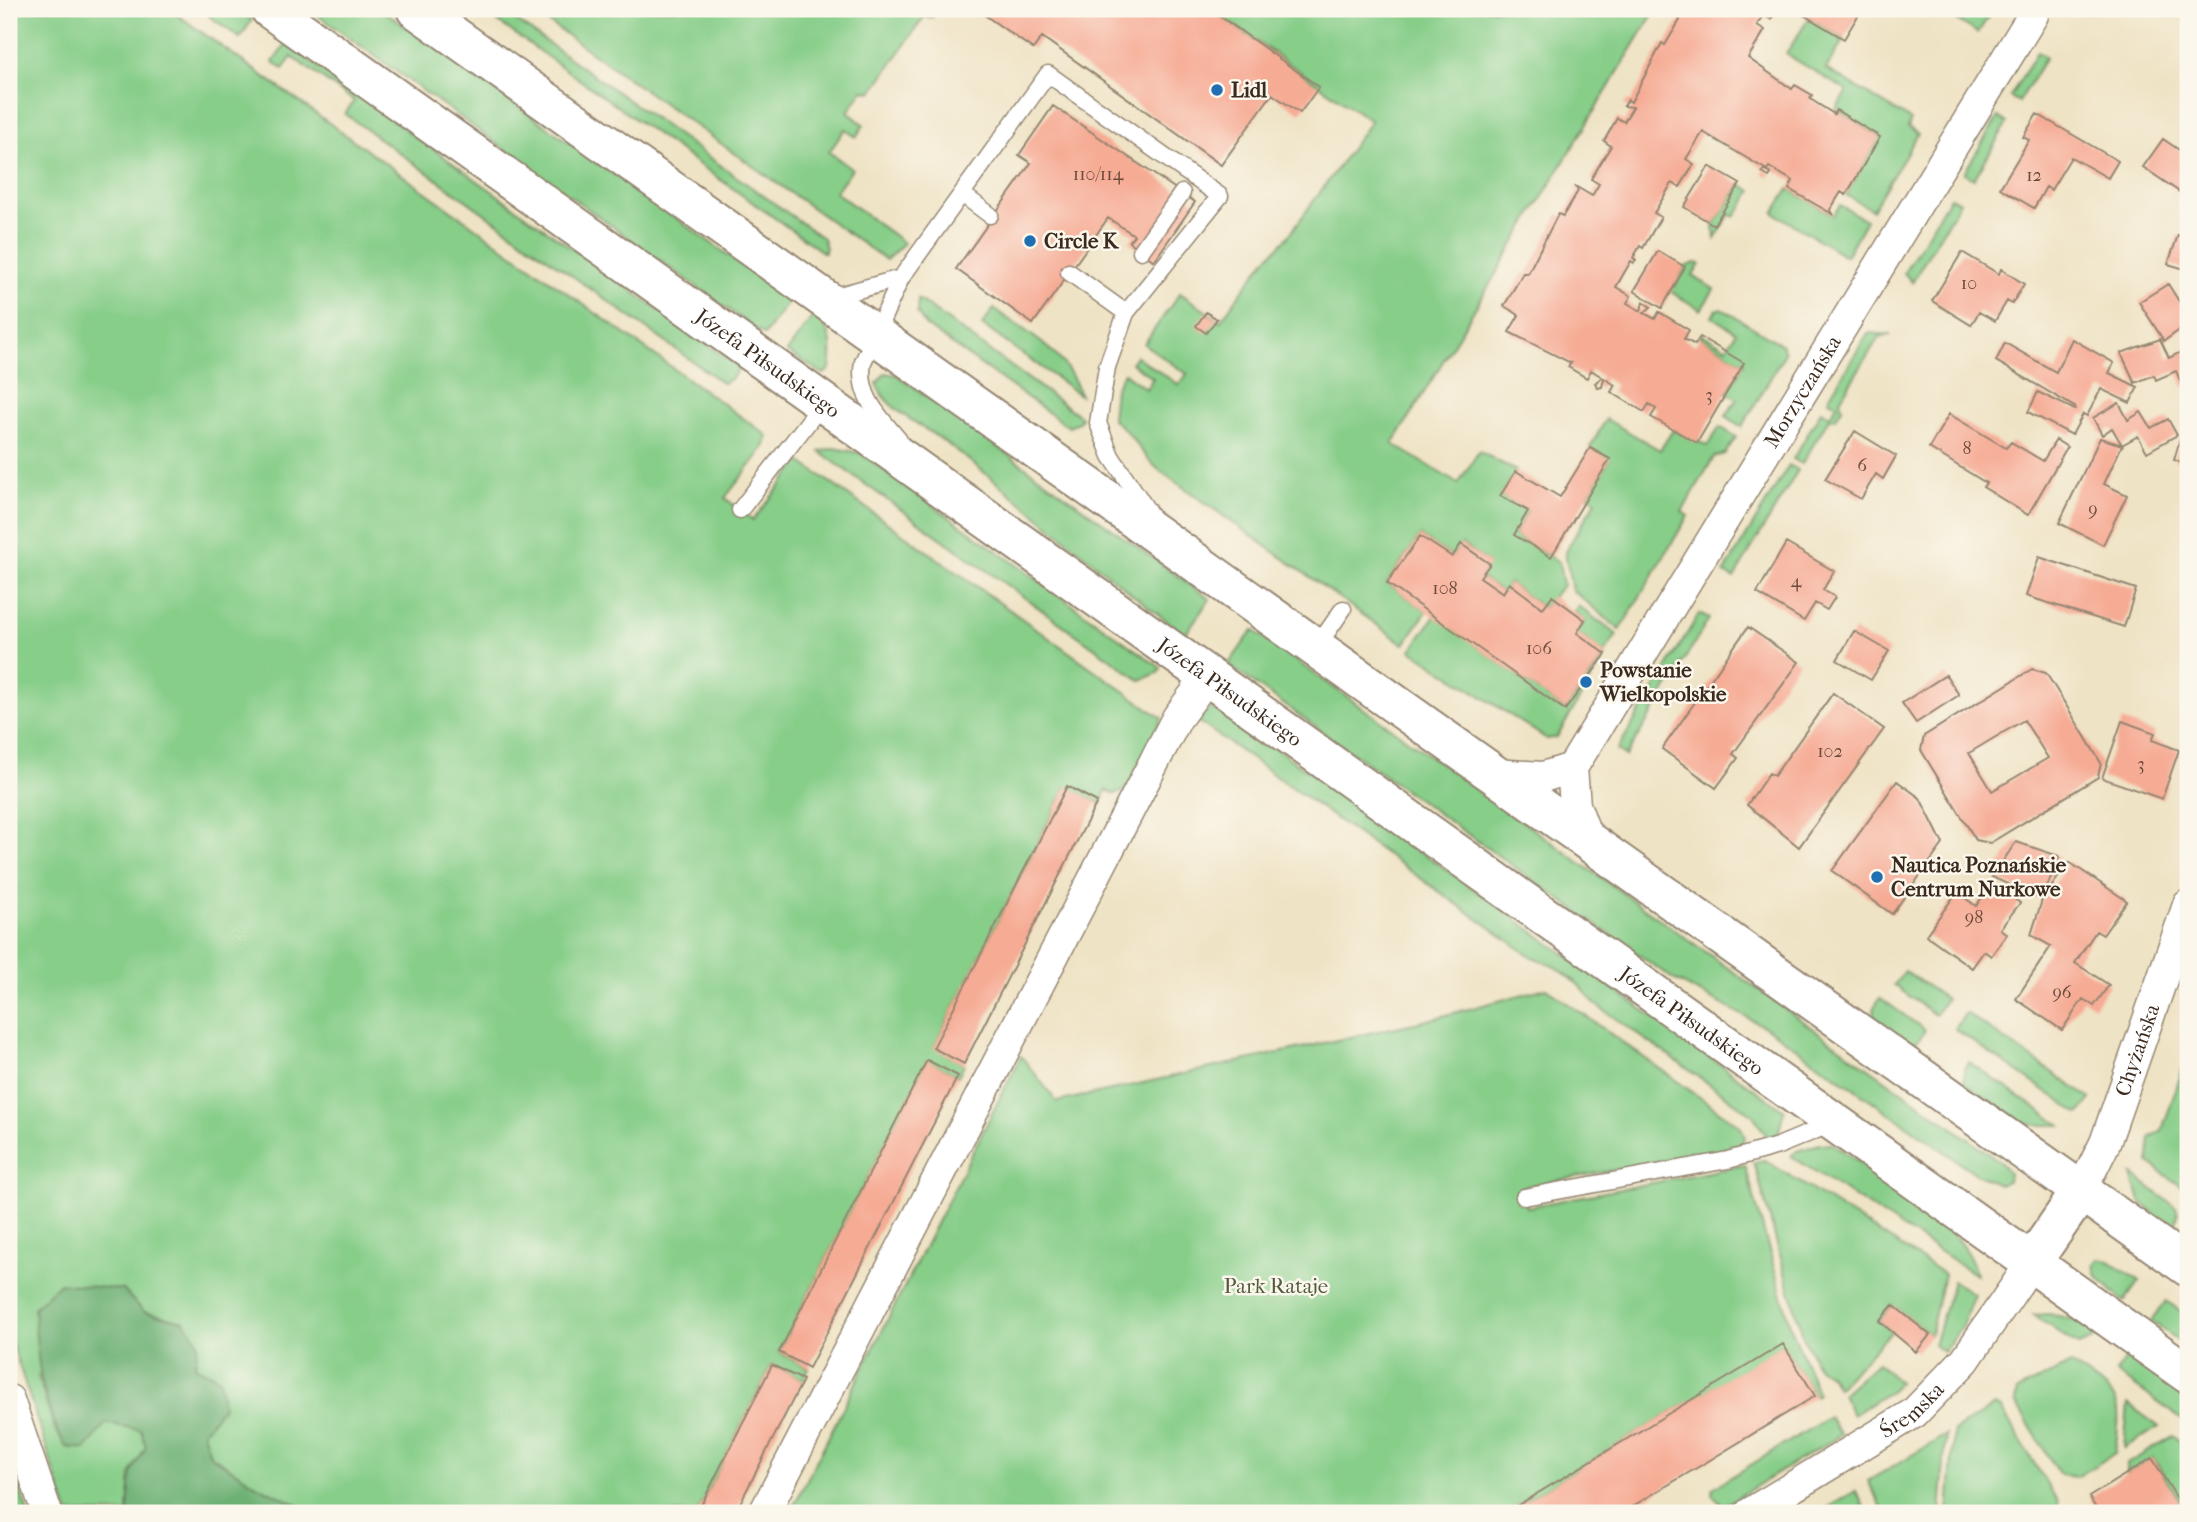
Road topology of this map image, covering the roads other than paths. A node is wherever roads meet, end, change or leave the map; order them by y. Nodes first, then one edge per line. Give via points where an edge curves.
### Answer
1 (270, 9) edge
2 (416, 9) edge
3 (443, 9) edge
4 (2033, 15) dead end
5 (466, 45) junction
6 (1182, 193) dead end
7 (962, 194) junction
8 (990, 215) dead end
9 (1141, 251) dead end
10 (1069, 272) dead end
11 (901, 278) junction
12 (825, 299) junction
13 (1126, 313) junction
14 (875, 335) junction
15 (823, 403) junction
16 (931, 479) junction
17 (740, 510) dead end
18 (1176, 549) junction
19 (1343, 609) dead end
20 (1316, 648) junction
21 (1208, 676) junction
22 (1572, 768) junction
23 (1494, 774) junction
24 (1589, 842) junction
25 (2188, 905) edge
26 (1835, 1122) junction
27 (2081, 1191) junction
28 (1524, 1197) dead end
29 (2032, 1262) junction
30 (2188, 1268) edge
31 (2188, 1374) edge
32 (9, 1400) edge
33 (47, 1513) edge
34 (764, 1513) edge
35 (1750, 1513) edge

1 - 15 street, Józefa Piłsudskiego
2 - 5 street
3 - 5 street
4 - 22 street, Morzyczańska
5 - 12 street
6 - 9 lane
7 - 8 lane
7 - 11 lane
7 - 13 lane via 1048,74 1203,183 1220,196
10 - 13 lane
11 - 12 lane
11 - 14 lane
12 - 14 street
13 - 18 lane via 1107,367 1098,423 1111,456
14 - 16 lane via 861,370 866,395
14 - 18 street
15 - 16 street, Józefa Piłsudskiego
15 - 17 lane
16 - 21 street, Józefa Piłsudskiego
18 - 20 street
19 - 20 lane
20 - 23 street
21 - 26 street, Józefa Piłsudskiego
21 - 34 street via 1177,718
22 - 23 street via 1543,777
22 - 24 street via 1575,805
23 - 24 street
24 - 27 street
25 - 27 street, Chyżańska via 2105,1143
26 - 28 lane via 1778,1146 1728,1160
26 - 29 street, Józefa Piłsudskiego
27 - 29 street
27 - 30 street
29 - 31 street, Józefa Piłsudskiego
29 - 35 street, Śremska via 1965,1360 1914,1413
32 - 33 street

